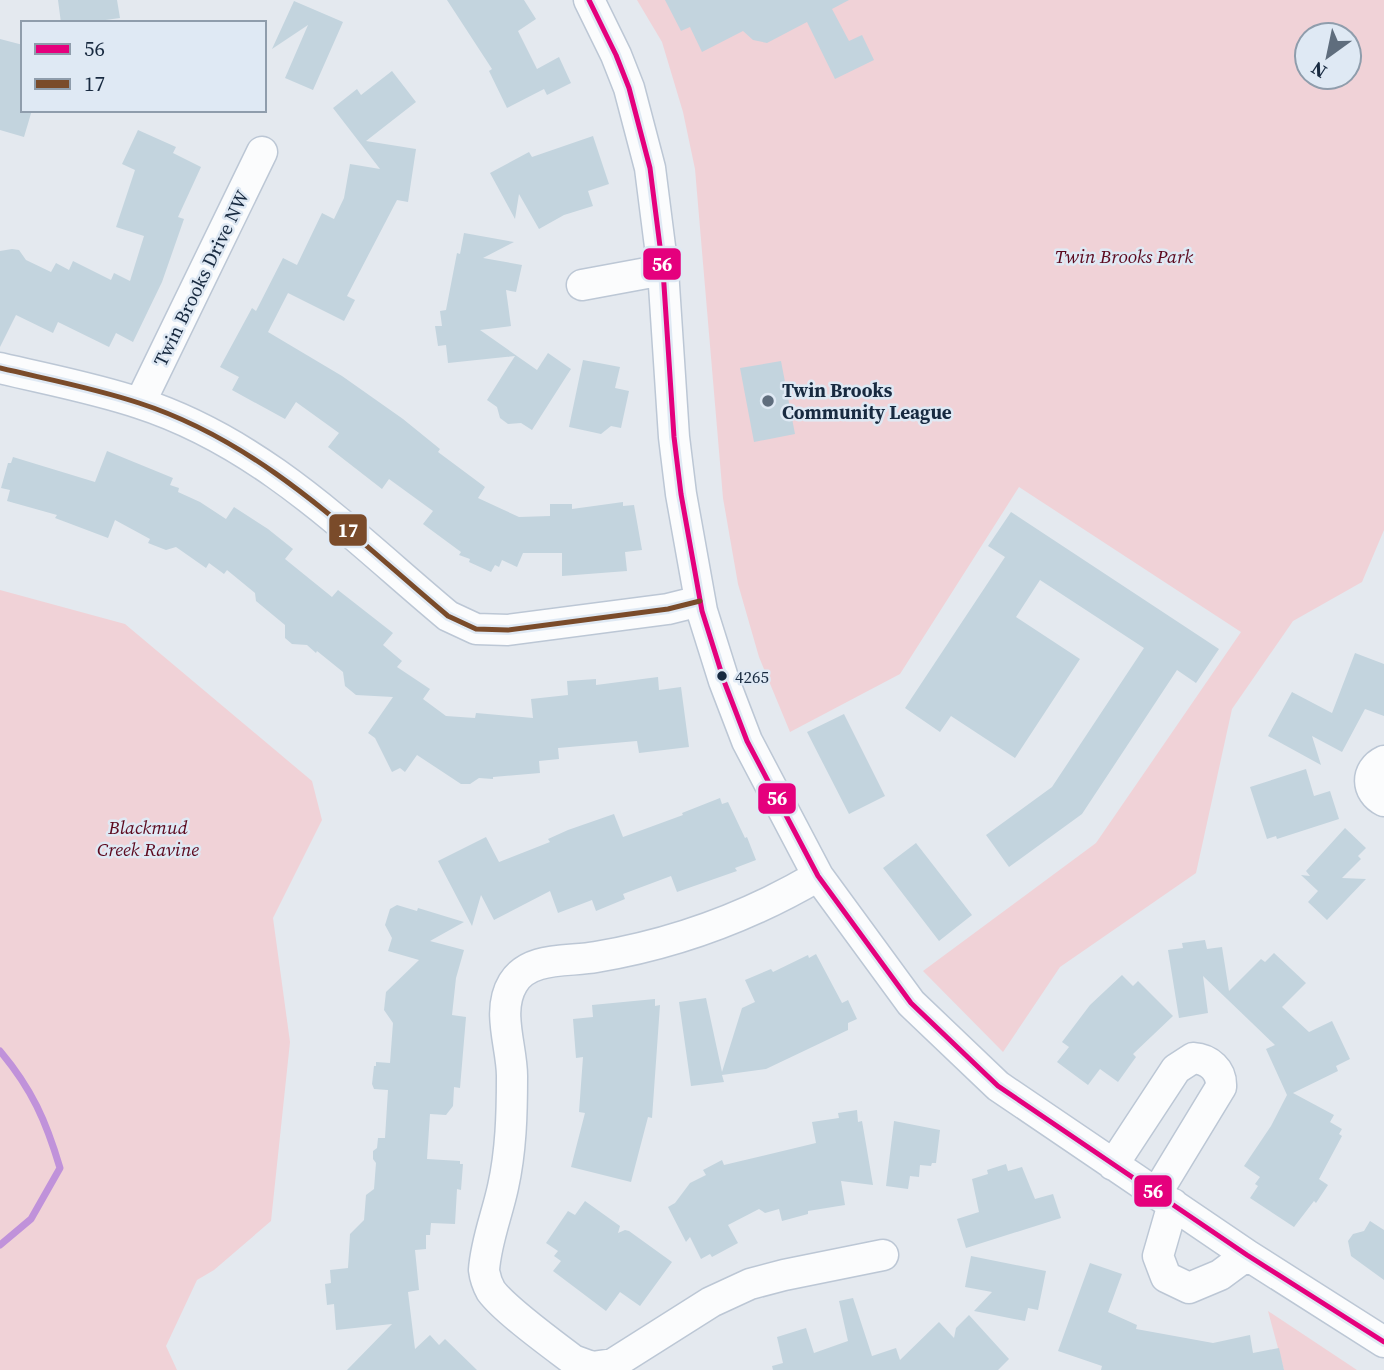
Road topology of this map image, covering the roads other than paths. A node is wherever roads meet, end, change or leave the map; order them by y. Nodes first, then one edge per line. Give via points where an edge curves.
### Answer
1 (589, 0) edge
2 (262, 152) dead end
3 (663, 270) junction
4 (582, 285) dead end
5 (0, 368) edge
6 (140, 403) junction
7 (700, 601) junction
8 (1384, 761) edge
9 (1384, 802) edge
10 (818, 876) junction
11 (1113, 1165) junction
12 (1164, 1199) junction
13 (883, 1255) dead end
14 (1247, 1255) junction
15 (1384, 1342) edge

1 - 3 street via 629,88 649,168
2 - 6 street, Twin Brooks Drive NW
3 - 4 street
3 - 7 street via 674,437
5 - 6 street
6 - 7 street via 210,433 271,469 448,616 469,626 508,630
7 - 10 street via 747,741
8 - 9 street via 1374,768 1370,781 1374,794
10 - 11 street via 911,1003 954,1046 998,1086
10 - 13 street via 692,934 595,957 535,965 513,982 507,997 506,1026 512,1072 509,1147 485,1256 486,1282 505,1304 573,1360 601,1368 750,1284
11 - 12 street
11 - 12 street via 1176,1069 1193,1058 1208,1062 1219,1072 1221,1087
12 - 14 street
12 - 14 street via 1158,1256 1167,1277 1189,1288 1214,1278
14 - 15 street

